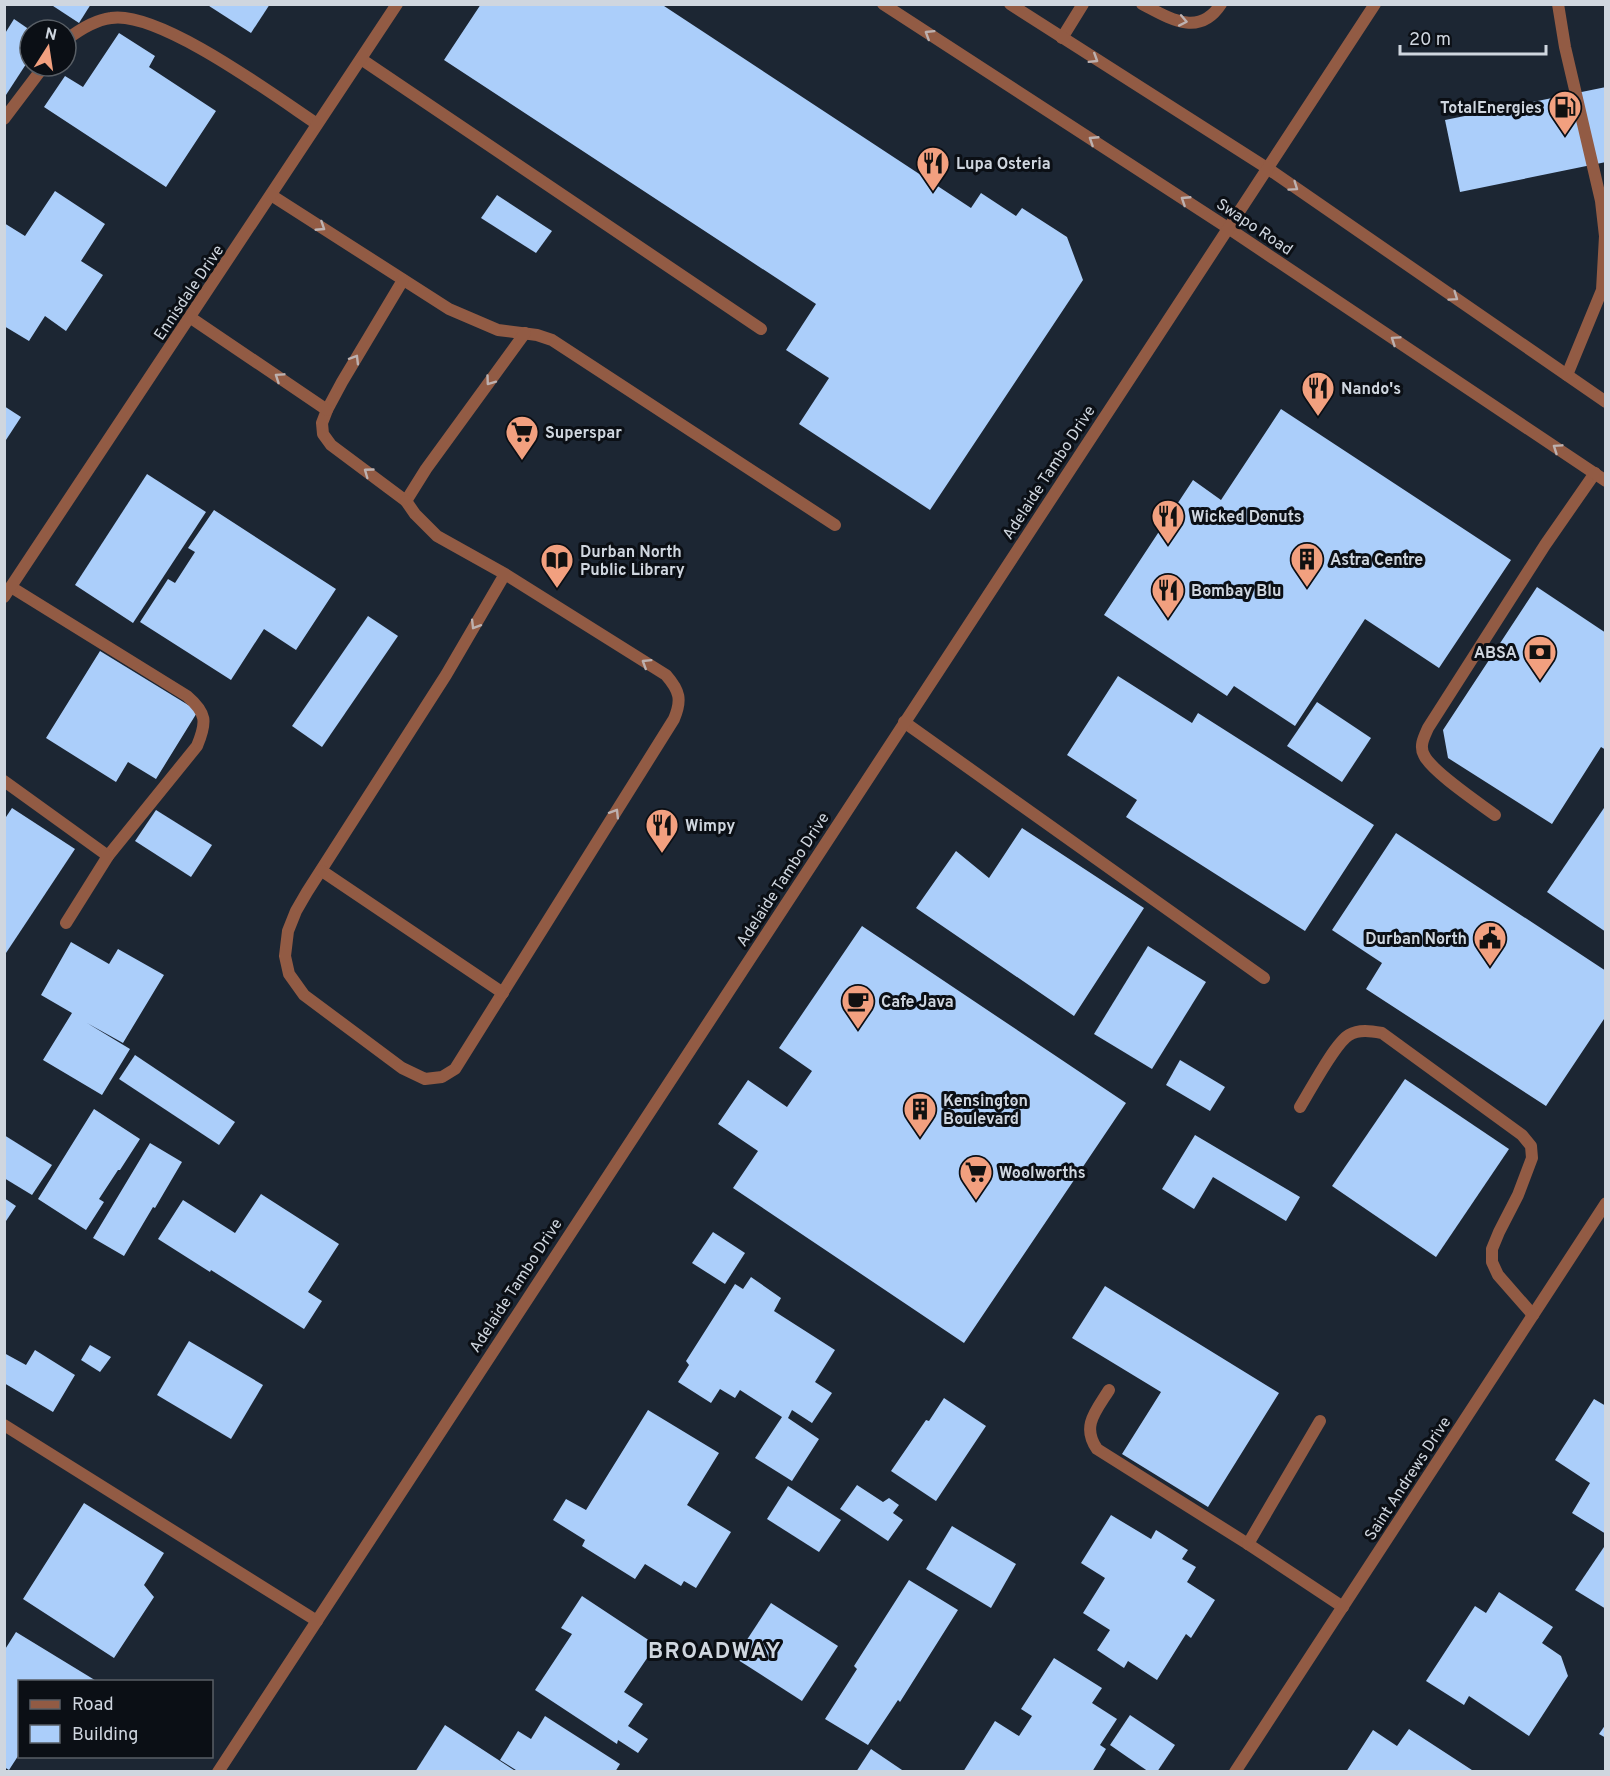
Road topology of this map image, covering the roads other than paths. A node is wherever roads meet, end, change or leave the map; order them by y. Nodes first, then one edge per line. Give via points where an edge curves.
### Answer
1 (397, 4) edge
2 (883, 4) edge
3 (1010, 4) edge
4 (1083, 4) edge
5 (1142, 4) edge
6 (1221, 4) edge
7 (1375, 4) edge
8 (1558, 4) edge
9 (78, 31) edge
10 (1062, 38) junction
11 (361, 59) junction
12 (35, 78) edge
13 (4, 119) edge
14 (317, 124) junction
15 (1267, 168) junction
16 (271, 195) junction
17 (1228, 228) junction
18 (403, 280) junction
19 (190, 318) junction
20 (761, 329) dead end
21 (525, 333) junction
22 (1567, 375) junction
23 (1605, 402) edge
24 (327, 410) junction
25 (1594, 473) junction
26 (1605, 481) edge
27 (406, 501) junction
28 (835, 525) dead end
29 (505, 574) junction
30 (8, 592) edge
31 (904, 722) junction
32 (4, 781) edge
33 (1495, 815) dead end
34 (108, 856) junction
35 (322, 872) junction
36 (66, 923) dead end
37 (1264, 978) dead end
38 (503, 993) junction
39 (1300, 1107) dead end
40 (1605, 1203) edge
41 (1533, 1315) junction
42 (1109, 1390) dead end
43 (1320, 1421) dead end
44 (4, 1425) edge
45 (1248, 1544) junction
46 (1343, 1607) junction
47 (317, 1621) junction
48 (218, 1772) edge
49 (1235, 1772) edge

1 - 11 street, Ennisdale Drive
17 -> 2 street, Swapo Road
3 - 10 street
4 - 10 street
5 -> 6 street via 1188,25 1204,21
7 - 15 street, Adelaide Tambo Drive
8 - 22 street via 1601,201 1605,236 1602,290
9 - 14 street via 112,17 136,19 159,27 210,54
10 -> 15 street
11 - 14 street, Ennisdale Drive
11 - 20 street
12 - 13 street
14 - 16 street, Ennisdale Drive
15 - 17 street, Adelaide Tambo Drive
15 -> 22 street
16 -> 18 street
16 - 19 street, Ennisdale Drive
25 -> 17 street, Swapo Road
17 - 31 street, Adelaide Tambo Drive
18 - 21 street via 477,323
24 -> 18 street
24 -> 19 street
19 - 30 street, Ennisdale Drive
21 -> 27 street
21 - 28 street via 552,340
22 - 23 street
27 -> 24 street via 330,445 322,423
25 - 26 street, Swapo Road
25 - 33 street via 1422,742 1423,754 1431,766
27 - 29 street via 437,536
29 -> 35 street
38 -> 29 street via 680,706 675,686 666,675
30 - 34 street via 187,696 204,717 204,730 197,746
31 - 37 street
31 - 47 street, Adelaide Tambo Drive
32 - 34 street
34 - 36 street
35 - 38 street
35 - 38 street via 296,910 288,931 285,956 289,974 304,995 402,1068 425,1079 442,1077 455,1069
39 - 41 street via 1340,1042 1350,1034 1382,1033 1522,1135 1532,1146 1532,1158 1492,1249 1492,1262 1498,1275
40 - 41 street, Saint Andrews Drive
41 - 46 street, Saint Andrews Drive
42 - 45 street via 1089,1428 1097,1449
43 - 45 street
44 - 47 street
45 - 46 street
46 - 49 street, Saint Andrews Drive
47 - 48 street, Adelaide Tambo Drive

